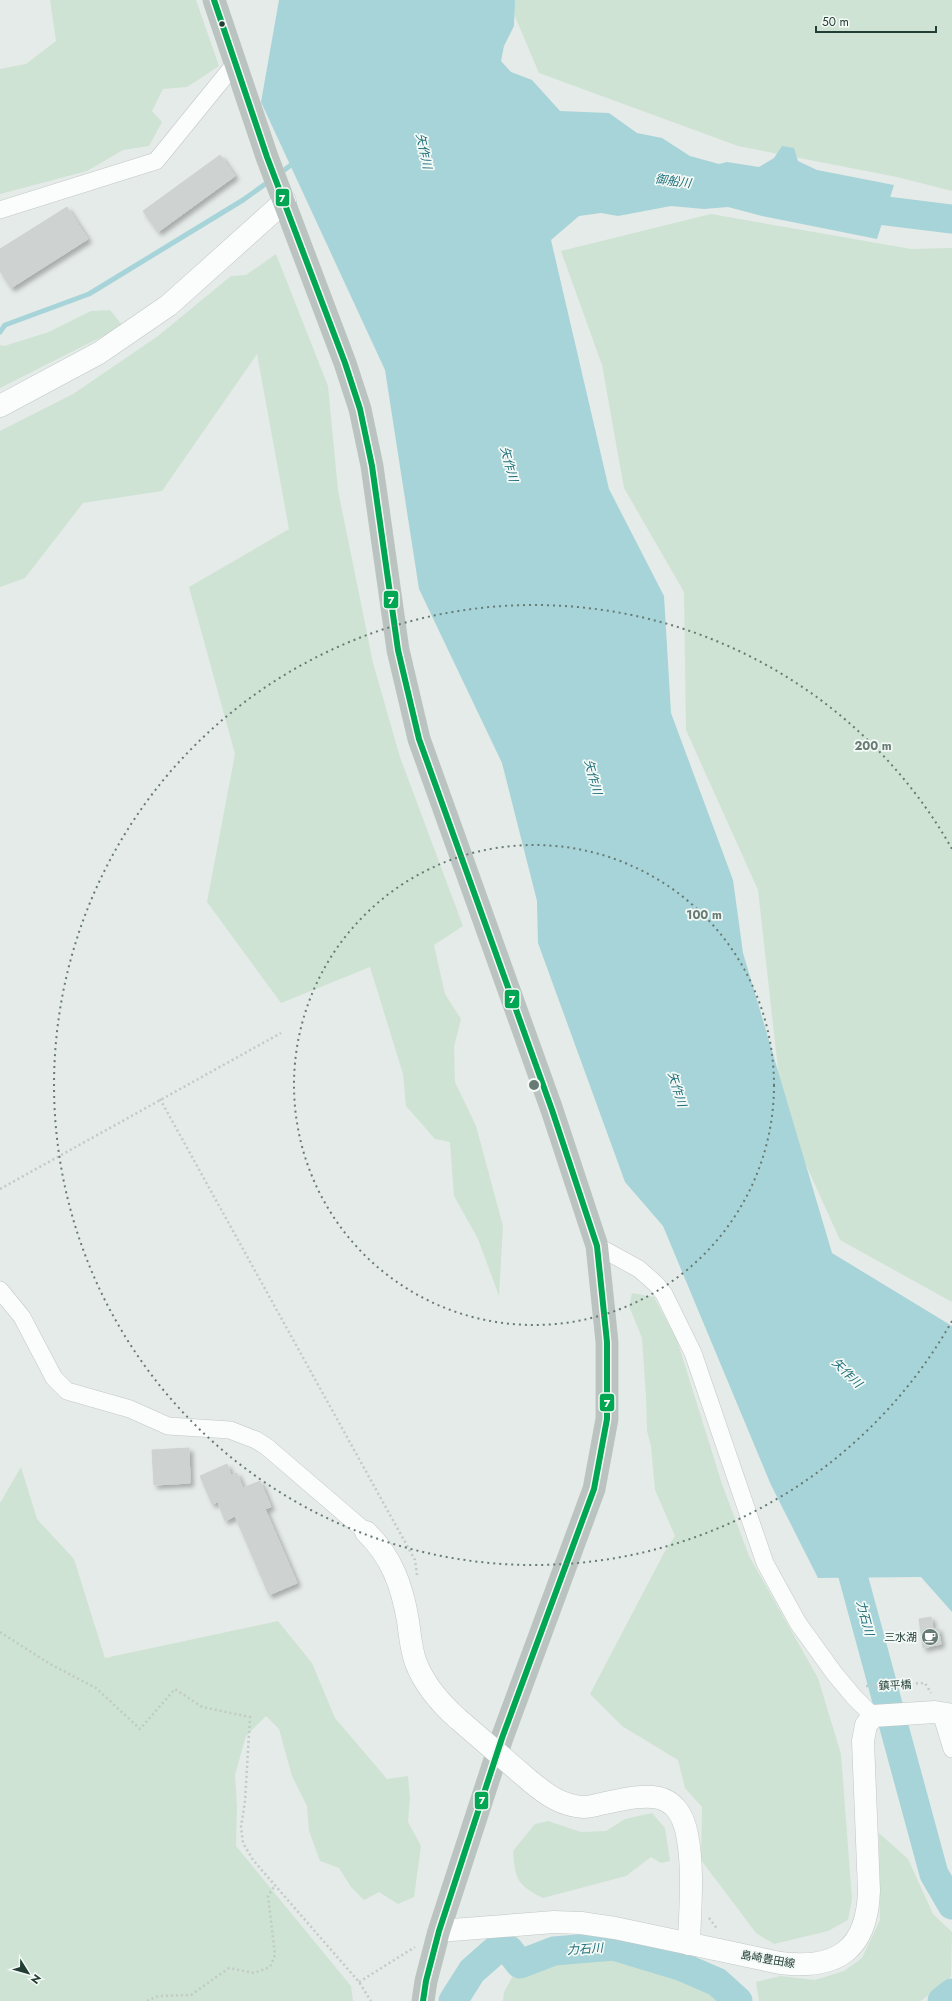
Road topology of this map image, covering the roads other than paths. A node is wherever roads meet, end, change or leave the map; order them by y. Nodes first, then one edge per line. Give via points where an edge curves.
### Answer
1 (214, 0) edge
2 (234, 65) junction
3 (283, 196) junction
4 (0, 210) edge
5 (0, 406) edge
6 (597, 1246) junction
7 (0, 1290) edge
8 (366, 1532) joint
9 (943, 1713) edge
10 (873, 1716) junction
11 (952, 1749) edge
12 (438, 1936) junction
13 (689, 1944) junction
14 (424, 2001) edge

1 - 2 highway
2 - 3 highway
2 - 4 street via 156,161
3 - 5 street via 169,306 99,353
3 - 6 highway via 360,410 372,466 398,650 419,739 552,1110
6 - 10 street via 639,1269 664,1294 693,1353 765,1563 798,1623 854,1698
6 - 12 highway via 607,1350 607,1419 594,1489 502,1738
7 - 8 street via 22,1317 51,1374 67,1391 120,1406 168,1426 230,1430 256,1440
8 - 13 street, bridge via 380,1547 395,1570 403,1594 412,1649 421,1674 440,1702 458,1719 552,1798 574,1806 586,1807 631,1797 654,1796 674,1804 684,1823 690,1856
9 - 10 street
9 - 11 street
10 - 13 street, 島崎豊田線 via 866,1725 863,1741 869,1912 856,1940 845,1952 832,1960 799,1965
12 - 13 street, 島崎豊田線 via 554,1922 615,1928
12 - 14 highway via 426,1981

